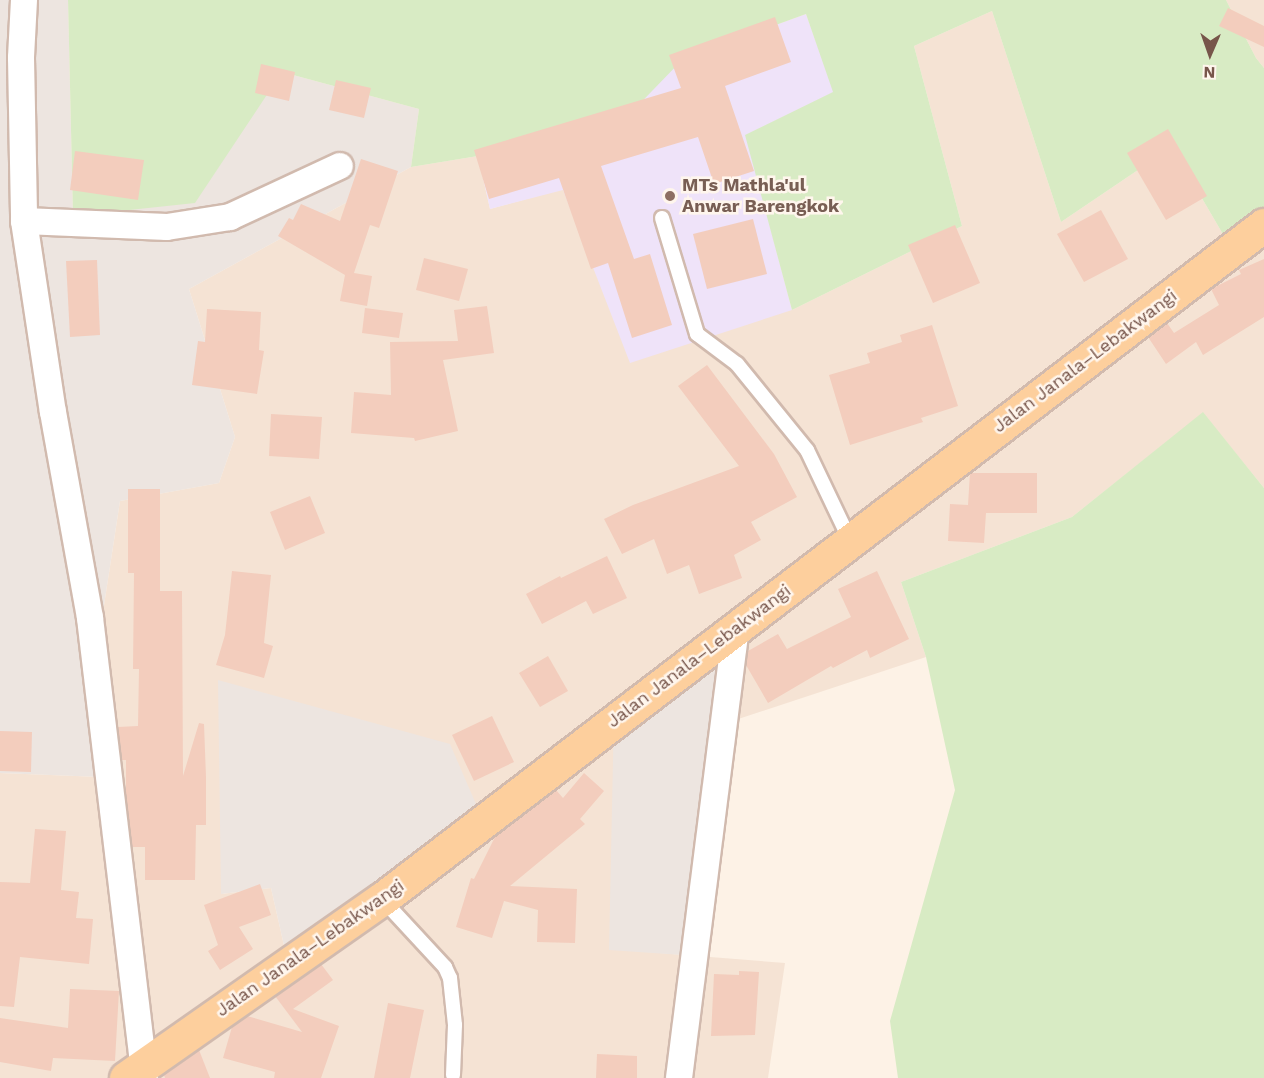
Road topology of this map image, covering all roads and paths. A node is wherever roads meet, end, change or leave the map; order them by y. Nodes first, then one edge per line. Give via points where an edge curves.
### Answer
1 (24, 0) edge
2 (340, 166) dead end
3 (662, 218) dead end
4 (24, 220) junction
5 (1264, 225) edge
6 (850, 540) junction
7 (736, 627) junction
8 (382, 899) junction
9 (138, 1074) edge
10 (453, 1075) dead end
11 (679, 1078) edge

1 - 4 street
2 - 4 street via 230,218 167,227
3 - 6 lane via 697,334 737,364 807,450
4 - 9 street via 90,618
5 - 6 main road, Jalan Janala–Lebakwangi
6 - 7 main road, Jalan Janala–Lebakwangi
7 - 8 main road, Jalan Janala–Lebakwangi
7 - 11 street
8 - 9 main road, Jalan Janala–Lebakwangi
8 - 10 lane via 445,967 450,978 455,1025

